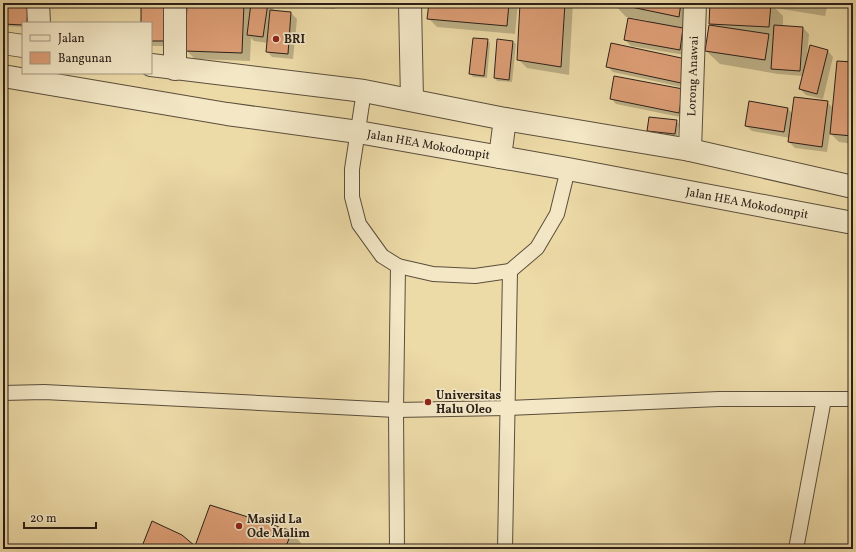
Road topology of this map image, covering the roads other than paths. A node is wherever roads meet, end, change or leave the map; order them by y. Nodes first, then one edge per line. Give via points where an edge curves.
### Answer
1 (38, 3) edge
2 (175, 3) edge
3 (410, 3) edge
4 (695, 3) edge
5 (39, 22) edge
6 (3, 43) edge
7 (22, 46) edge
8 (152, 65) edge
9 (175, 69) junction
10 (3, 76) edge
11 (364, 91) junction
12 (412, 100) junction
13 (505, 119) junction
14 (358, 132) junction
15 (690, 150) junction
16 (500, 157) junction
17 (568, 170) junction
18 (853, 187) edge
19 (853, 223) edge
20 (398, 266) junction
21 (510, 271) junction
22 (3, 393) edge
23 (824, 399) junction
24 (853, 399) edge
25 (507, 408) junction
26 (396, 410) junction
27 (397, 549) edge
28 (505, 549) edge
29 (796, 549) edge

1 - 5 street
2 - 9 street
3 - 12 street
4 - 15 street, Lorong Anawai
6 - 7 street
8 - 9 street
9 - 11 street
10 - 14 street, Jalan HEA Mokodompit via 227,114
11 - 12 street
11 - 14 lane
12 - 13 street
13 - 15 street
13 - 16 street
14 - 16 street, Jalan HEA Mokodompit
14 - 20 lane via 352,169 352,197 359,224 382,256
15 - 18 street
16 - 17 street, Jalan HEA Mokodompit
17 - 19 street, Jalan HEA Mokodompit
17 - 21 lane via 557,214 537,248
20 - 21 lane via 433,274 475,276
20 - 26 lane
21 - 25 lane
22 - 26 lane via 44,392
23 - 24 lane
23 - 25 lane via 719,398
23 - 29 lane
25 - 26 lane
25 - 28 lane
26 - 27 lane

